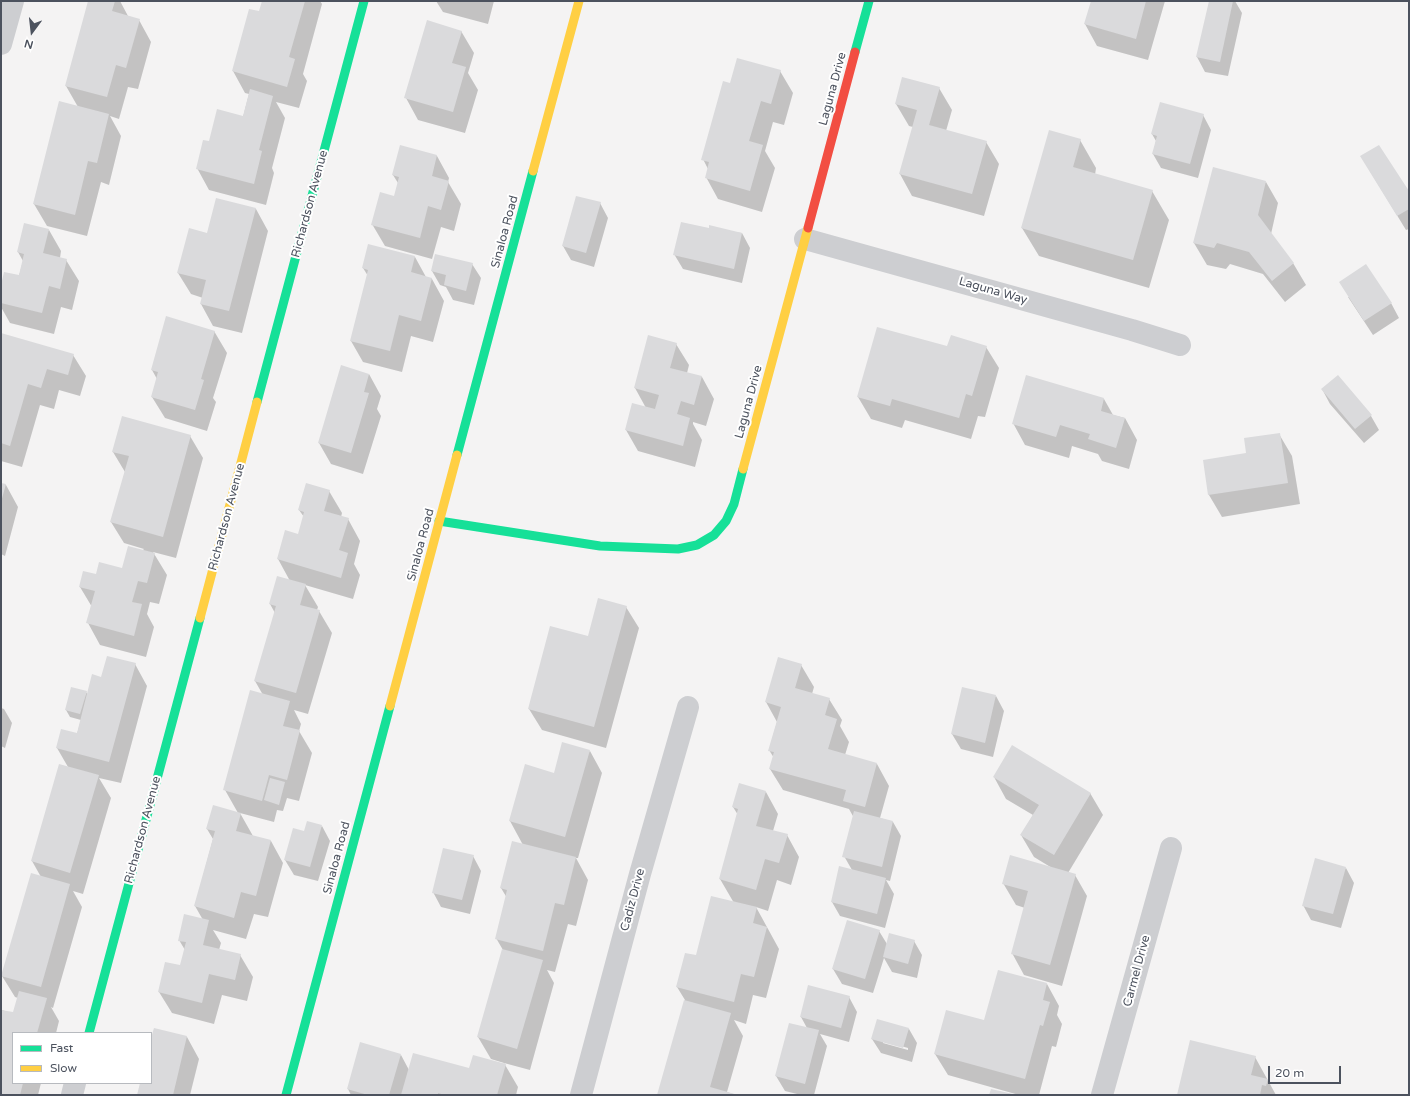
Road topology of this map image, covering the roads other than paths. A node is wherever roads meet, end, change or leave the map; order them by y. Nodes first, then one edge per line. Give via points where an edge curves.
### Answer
1 (13, 1) edge
2 (364, 1) edge
3 (579, 1) edge
4 (869, 1) edge
5 (1, 44) edge
6 (805, 239) junction
7 (1180, 345) dead end
8 (439, 521) junction
9 (688, 706) dead end
10 (1171, 848) dead end
11 (89, 1032) edge
12 (75, 1084) edge
13 (72, 1095) edge
14 (286, 1095) edge
15 (580, 1095) edge
16 (1102, 1095) edge

1 - 5 street
2 - 11 street, Richardson Avenue
3 - 8 street, Sinaloa Road
4 - 6 street, Laguna Drive
6 - 7 street, Laguna Way
6 - 8 street, Laguna Drive via 734,504 726,521 714,535 697,545 678,548 600,546
8 - 14 street, Sinaloa Road
9 - 15 street, Cadiz Drive
10 - 16 street, Carmel Drive
12 - 13 street

